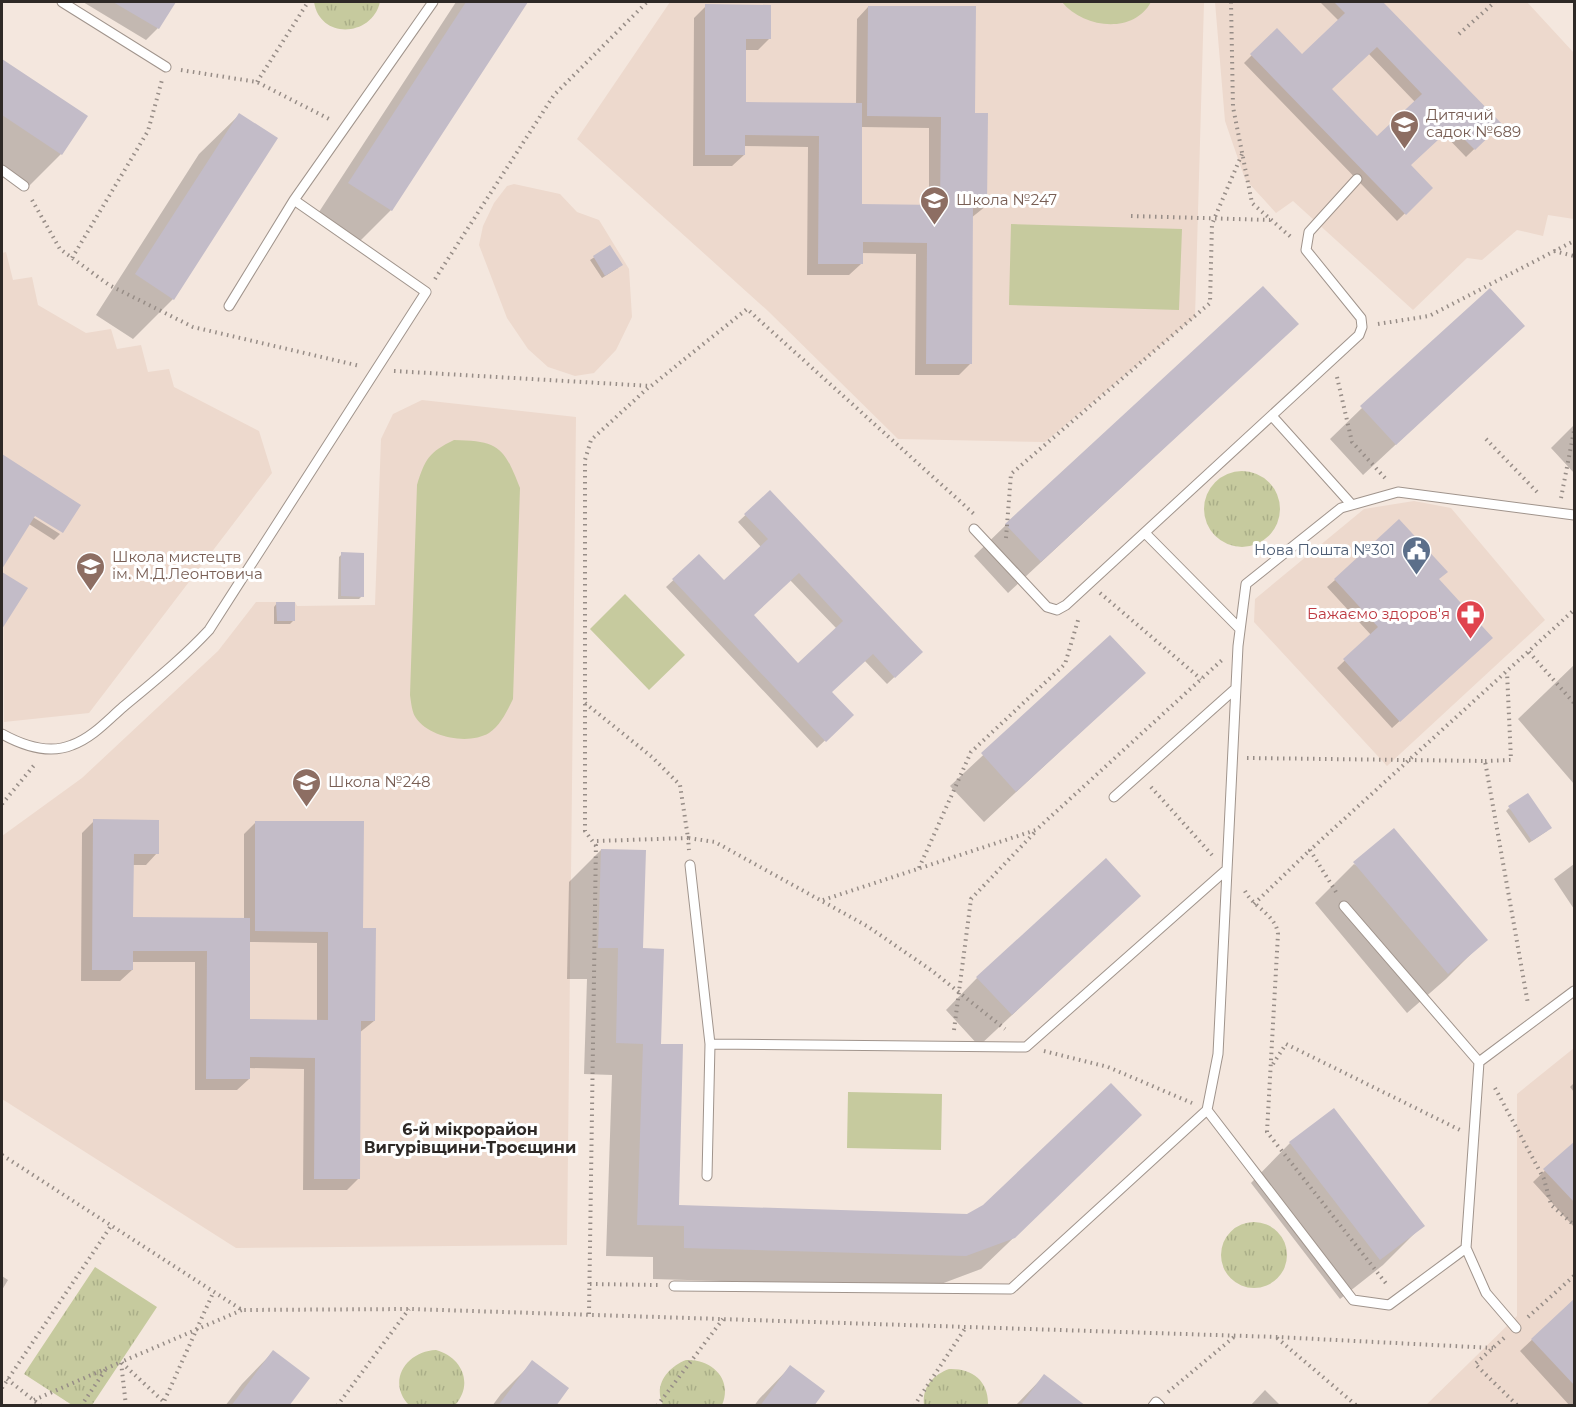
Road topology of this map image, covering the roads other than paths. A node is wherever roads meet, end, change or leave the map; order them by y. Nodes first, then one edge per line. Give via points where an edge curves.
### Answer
1 (62, 2) edge
2 (434, 2) edge
3 (166, 67) road end
4 (2, 170) edge
5 (1357, 179) dead end
6 (24, 186) road end
7 (294, 200) junction
8 (229, 306) dead end
9 (1272, 416) junction
10 (1352, 505) junction
11 (1575, 515) edge
12 (974, 529) dead end
13 (1145, 533) junction
14 (1240, 629) junction
15 (1235, 689) junction
16 (2, 734) edge
17 (1114, 797) dead end
18 (690, 865) road end
19 (1225, 871) junction
20 (1344, 906) road end
21 (1575, 992) edge
22 (710, 1044) junction
23 (1479, 1062) junction
24 (1207, 1110) junction
25 (707, 1176) dead end
26 (1466, 1248) junction
27 (674, 1286) road end
28 (1516, 1328) dead end

1 - 3 lane
2 - 7 lane
4 - 6 lane
5 - 9 lane via 1309,232 1306,250 1361,318 1362,327 1354,341
7 - 8 lane
7 - 16 lane via 426,292 209,630 189,652 90,735 71,746 48,749 23,745
9 - 10 lane
9 - 13 lane
10 - 11 lane via 1398,492
10 - 14 lane via 1341,508 1246,584
12 - 13 lane via 1052,610 1066,605
13 - 14 lane
14 - 15 lane
15 - 17 lane
15 - 19 lane
18 - 22 lane
19 - 22 lane via 1026,1047
19 - 24 lane via 1218,1054
20 - 23 lane
21 - 23 lane
22 - 25 lane
23 - 26 lane
24 - 26 lane via 1353,1300 1389,1305
24 - 27 lane via 1011,1289
26 - 28 lane via 1486,1293

